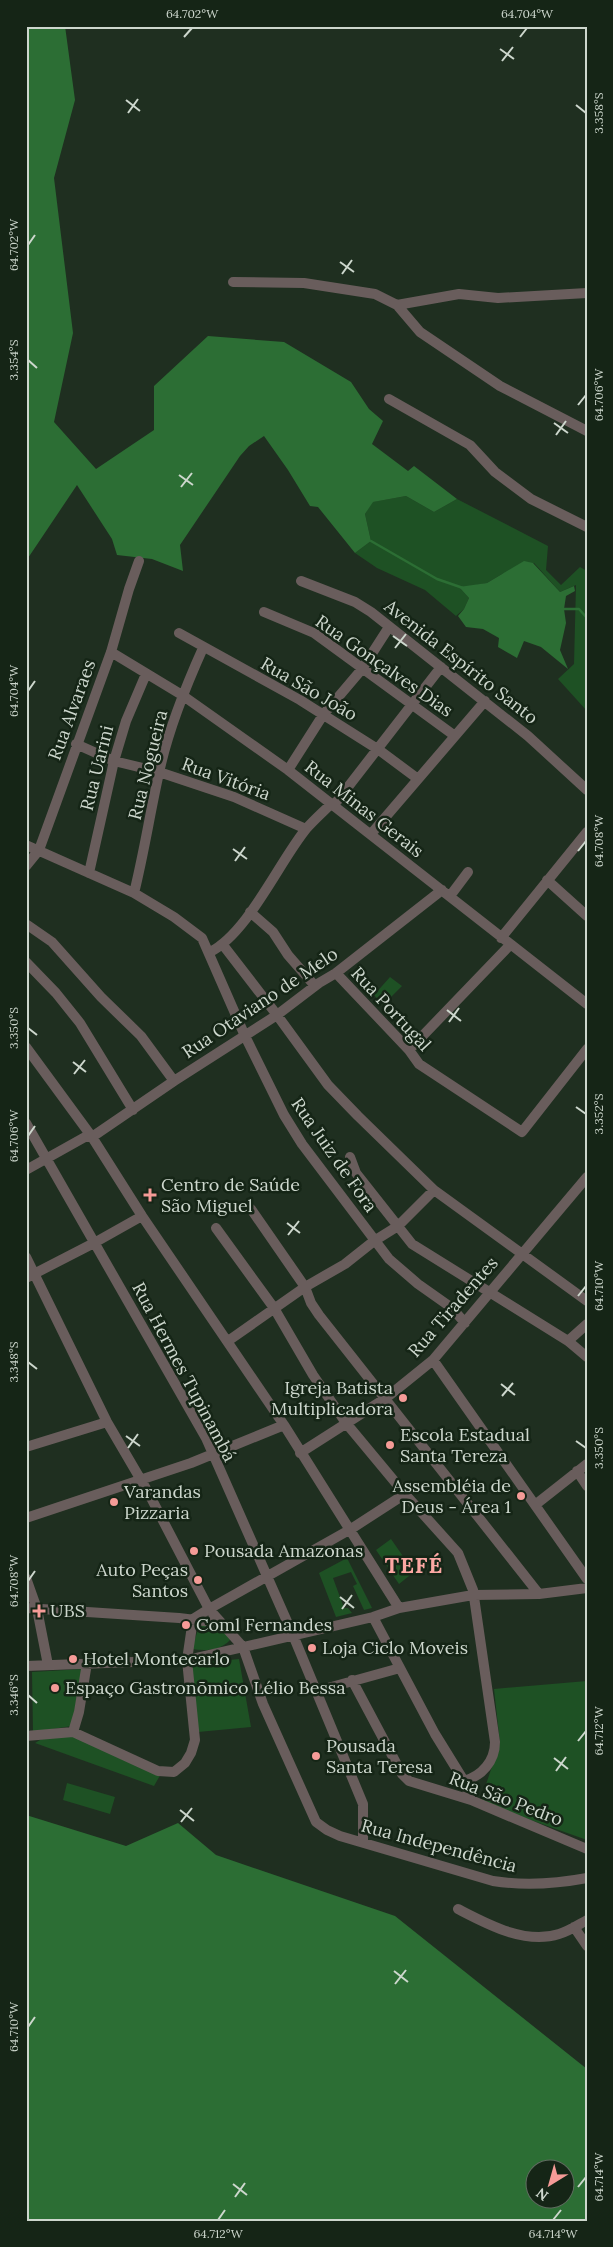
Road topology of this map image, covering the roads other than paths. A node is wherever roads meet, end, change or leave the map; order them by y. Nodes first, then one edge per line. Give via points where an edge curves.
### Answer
1 (233, 282) dead end
2 (587, 293) edge
3 (398, 305) junction
4 (389, 399) dead end
5 (587, 431) edge
6 (587, 528) edge
7 (139, 561) dead end
8 (301, 581) dead end
9 (264, 612) dead end
10 (390, 627) junction
11 (179, 634) dead end
12 (203, 648) junction
13 (112, 652) junction
14 (442, 667) junction
15 (362, 669) junction
16 (146, 674) junction
17 (182, 695) junction
18 (486, 701) junction
19 (413, 705) junction
20 (323, 715) junction
21 (456, 736) junction
22 (76, 744) junction
23 (379, 750) junction
24 (114, 761) junction
25 (288, 770) junction
26 (159, 772) junction
27 (418, 779) junction
28 (587, 790) edge
29 (333, 805) junction
30 (306, 829) junction
31 (371, 834) junction
32 (585, 837) edge
33 (26, 845) edge
34 (39, 850) junction
35 (26, 866) edge
36 (468, 872) dead end
37 (89, 873) junction
38 (548, 880) junction
39 (134, 893) junction
40 (446, 893) junction
41 (250, 912) junction
42 (587, 916) edge
43 (26, 924) edge
44 (501, 938) junction
45 (510, 945) junction
46 (223, 946) junction
47 (210, 952) junction
48 (26, 962) edge
49 (336, 973) junction
50 (315, 986) junction
51 (587, 1004) edge
52 (277, 1015) junction
53 (245, 1036) junction
54 (26, 1047) edge
55 (587, 1049) edge
56 (409, 1050) junction
57 (174, 1081) junction
58 (133, 1110) junction
59 (26, 1124) edge
60 (92, 1137) junction
61 (47, 1157) junction
62 (350, 1157) dead end
63 (26, 1170) edge
64 (587, 1176) edge
65 (434, 1190) junction
66 (250, 1209) dead end
67 (142, 1216) junction
68 (398, 1226) junction
69 (216, 1228) dead end
70 (374, 1241) junction
71 (94, 1244) junction
72 (521, 1253) junction
73 (26, 1257) edge
74 (30, 1276) edge
75 (305, 1287) junction
76 (491, 1292) junction
77 (587, 1301) edge
78 (274, 1308) junction
79 (465, 1323) junction
80 (587, 1324) edge
81 (228, 1341) junction
82 (568, 1341) junction
83 (587, 1356) edge
84 (433, 1360) junction
85 (386, 1398) junction
86 (107, 1422) junction
87 (346, 1423) junction
88 (284, 1425) junction
89 (26, 1447) edge
90 (300, 1453) junction
91 (212, 1454) junction
92 (587, 1464) edge
93 (577, 1471) junction
94 (141, 1480) junction
95 (587, 1486) edge
96 (405, 1494) junction
97 (534, 1505) junction
98 (26, 1518) edge
99 (351, 1529) junction
100 (268, 1576) junction
101 (26, 1578) edge
102 (587, 1579) edge
103 (587, 1588) edge
104 (473, 1594) junction
105 (539, 1594) junction
106 (26, 1608) edge
107 (399, 1608) junction
108 (37, 1609) junction
109 (209, 1609) junction
110 (373, 1617) junction
111 (193, 1620) junction
112 (220, 1624) junction
113 (293, 1635) junction
114 (243, 1648) junction
115 (187, 1660) junction
116 (87, 1663) junction
117 (48, 1665) junction
118 (26, 1666) edge
119 (400, 1668) junction
120 (352, 1680) junction
121 (317, 1691) junction
122 (73, 1732) junction
123 (28, 1736) edge
124 (464, 1782) junction
125 (471, 1800) junction
126 (363, 1842) junction
127 (587, 1849) edge
128 (587, 1878) edge
129 (458, 1909) dead end
130 (587, 1920) edge
131 (574, 1927) junction
132 (587, 1946) edge

1 - 3 street via 312,285 375,294
2 - 3 street via 498,298 459,294
3 - 5 street via 420,332 492,381
4 - 6 street via 470,445 495,472 531,500
7 - 13 street, Rua Alvaraes via 128,589
8 - 10 street, Avenida Espírito Santo via 362,606
9 - 15 street, Rua Gonçalves Dias via 314,633
10 - 14 street, Avenida Espírito Santo
10 - 15 street
11 - 12 street, Rua São João
12 - 17 street, Rua Nogueira
12 - 20 street, Rua São João
13 - 16 street, Rua Minas Gerais
13 - 22 street, Rua Alvaraes
14 - 18 street, Avenida Espírito Santo
14 - 19 street
15 - 19 street, Rua Gonçalves Dias
15 - 20 street
16 - 17 street, Rua Minas Gerais
16 - 24 street, Rua Uarini via 126,721
17 - 25 street, Rua Minas Gerais
17 - 26 street, Rua Nogueira
18 - 21 street
18 - 28 street, Avenida Espírito Santo
19 - 21 street, Rua Gonçalves Dias
19 - 23 street
20 - 23 street, Rua São João
20 - 25 street
21 - 27 street
22 - 24 street, Rua Vitória
22 - 34 street, Rua Alvaraes
23 - 27 street, Rua São João
23 - 29 street
24 - 26 street, Rua Vitória
24 - 37 street, Rua Uarini
25 - 29 street, Rua Minas Gerais
26 - 30 street, Rua Vitória via 234,796
26 - 39 street, Rua Nogueira via 146,848
27 - 31 street
29 - 30 street
29 - 31 street, Rua Minas Gerais
30 - 41 street
31 - 40 street, Rua Minas Gerais
32 - 38 street
33 - 34 street, Rua Juiz de Fora
34 - 35 street, Rua Alvaraes
34 - 37 street, Rua Juiz de Fora
36 - 40 street, Rua Otaviano de Melo
37 - 39 street, Rua Juiz de Fora
38 - 42 street
38 - 44 street
39 - 47 street, Rua Juiz de Fora via 202,938
40 - 44 street, Rua Minas Gerais
40 - 49 street, Rua Otaviano de Melo
41 - 46 street
41 - 50 street via 273,932
43 - 57 street via 52,942 141,1036
44 - 45 street, Rua Minas Gerais
45 - 51 street, Rua Minas Gerais
45 - 56 street
46 - 47 street
46 - 52 street
47 - 53 street, Rua Juiz de Fora
48 - 58 street via 80,1023
49 - 50 street, Rua Otaviano de Melo
49 - 56 street, Rua Portugal
50 - 52 street, Rua Otaviano de Melo
52 - 53 street, Rua Otaviano de Melo
52 - 65 street via 328,1085
53 - 57 street, Rua Otaviano de Melo
53 - 70 street, Rua Juiz de Fora via 302,1144
54 - 60 street
55 - 56 street, Rua Portugal via 522,1132 419,1064
57 - 58 street, Rua Otaviano de Melo
58 - 60 street, Rua Otaviano de Melo
59 - 61 street, Rua Hermes Tupinambá
60 - 61 street, Rua Otaviano de Melo via 85,1137
60 - 67 street
61 - 63 street, Rua Otaviano de Melo
61 - 71 street, Rua Hermes Tupinambá
62 - 68 street via 356,1173
64 - 72 street, Rua Tiradentes
65 - 68 street
65 - 72 street
66 - 75 street
67 - 71 street
67 - 81 street
68 - 70 street
68 - 76 street via 412,1244
69 - 78 street
70 - 75 street via 345,1264
70 - 79 street, Rua Juiz de Fora via 389,1259 452,1308
71 - 74 street
71 - 91 street, Rua Hermes Tupinambá via 206,1438
72 - 76 street, Rua Tiradentes
72 - 77 street
73 - 74 street
74 - 86 street
75 - 78 street
75 - 85 street via 319,1315
76 - 79 street, Rua Tiradentes
76 - 82 street
78 - 81 street
78 - 87 street
79 - 84 street, Rua Tiradentes
80 - 82 street
81 - 88 street
82 - 83 street
84 - 85 street, Rua Tiradentes
84 - 97 street
85 - 87 street, Rua Tiradentes
85 - 105 street
86 - 89 street
86 - 94 street
87 - 90 street, Rua Tiradentes
87 - 96 street
88 - 90 street
88 - 91 street
90 - 99 street
91 - 94 street
91 - 100 street, Rua Hermes Tupinambá
92 - 93 street
93 - 95 street
93 - 97 street
94 - 98 street
94 - 109 street
96 - 99 street
96 - 104 street via 458,1553
97 - 102 street
99 - 100 street
99 - 107 street
100 - 109 street
100 - 113 street, Rua Hermes Tupinambá
101 - 108 street
103 - 105 street
104 - 105 street
104 - 107 street
104 - 124 street via 495,1749 486,1767
106 - 108 street
107 - 110 street
108 - 111 street
108 - 117 street
109 - 111 street
109 - 112 street
110 - 113 street
110 - 119 street
111 - 112 street
111 - 115 street
112 - 114 street
113 - 114 street
113 - 121 street, Rua Hermes Tupinambá
114 - 115 street
114 - 126 street, Rua Independência via 263,1704 316,1822 340,1836
115 - 116 street
115 - 122 street via 195,1740 192,1753 174,1772 158,1771
116 - 117 street
116 - 122 street
117 - 118 street
119 - 120 street
119 - 124 street
120 - 121 street
120 - 125 street, Rua São Pedro via 406,1778 412,1783
121 - 126 street, Rua Hermes Tupinambá via 363,1804
122 - 123 street
124 - 125 street
125 - 127 street, Rua São Pedro
126 - 128 street, Rua Independência via 515,1885
129 - 131 street via 513,1933 549,1935
130 - 131 street
131 - 132 street

